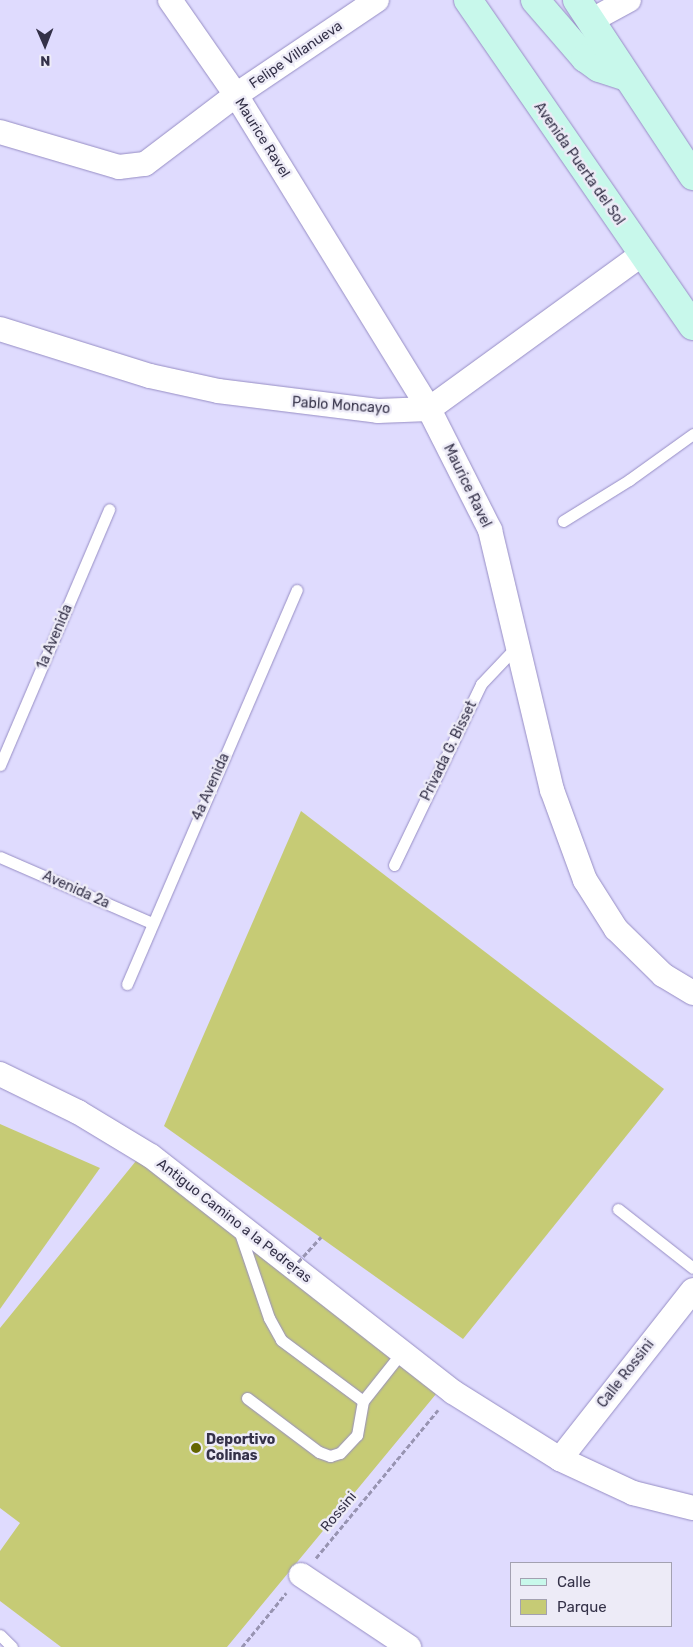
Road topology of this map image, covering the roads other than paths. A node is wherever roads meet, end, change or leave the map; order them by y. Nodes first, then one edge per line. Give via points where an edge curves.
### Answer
1 (170, 0) edge
2 (377, 0) edge
3 (468, 0) edge
4 (534, 0) edge
5 (629, 0) edge
6 (585, 10) edge
7 (627, 77) junction
8 (236, 95) junction
9 (0, 132) edge
10 (693, 176) edge
11 (641, 255) junction
12 (693, 326) edge
13 (0, 329) edge
14 (428, 409) junction
15 (693, 434) edge
16 (109, 509) dead end
17 (563, 521) dead end
18 (297, 590) dead end
19 (517, 646) junction
20 (0, 765) edge
21 (0, 857) edge
22 (394, 865) dead end
23 (152, 923) junction
24 (127, 984) dead end
25 (693, 993) edge
26 (0, 1074) edge
27 (618, 1208) dead end
28 (237, 1223) junction
29 (693, 1268) edge
30 (693, 1290) edge
31 (402, 1352) junction
32 (247, 1398) dead end
33 (364, 1401) junction
34 (560, 1459) junction
35 (693, 1508) edge
36 (301, 1575) road end
37 (0, 1635) edge
38 (12, 1647) edge
39 (409, 1647) edge

1 - 8 street, Maurice Ravel
2 - 8 street, Felipe Villanueva
3 - 11 main road, Avenida Puerta del Sol
4 - 7 main road via 585,58 599,68
5 - 6 street
6 - 7 main road
7 - 10 main road
8 - 9 street, Felipe Villanueva via 157,157 131,167 99,162
8 - 14 street, Maurice Ravel
11 - 12 main road, Avenida Puerta del Sol
11 - 14 street
13 - 14 street, Pablo Moncayo via 150,376 218,391 378,411
14 - 19 street, Maurice Ravel via 490,530
15 - 17 lane via 614,490
16 - 20 lane, 1a Avenida
18 - 23 lane, 4a Avenida
19 - 22 lane, Privada G. Bisset via 481,684
19 - 25 street, Maurice Ravel via 552,790 585,880 616,929 634,948 663,975
21 - 23 lane, Avenida 2a
23 - 24 lane, 4a Avenida
26 - 28 street, Antiguo Camino a la Pedreras via 78,1112 151,1156
27 - 29 lane
28 - 31 street, Antiguo Camino a la Pedreras
28 - 33 lane via 269,1318 282,1340
30 - 34 street, Calle Rossini
31 - 33 lane
31 - 34 street, Antiguo Camino a la Pedreras via 453,1392
32 - 33 lane via 319,1452 330,1456 340,1453 358,1435
34 - 35 street, Antiguo Camino a la Pedreras via 633,1493
36 - 39 street
37 - 38 lane

